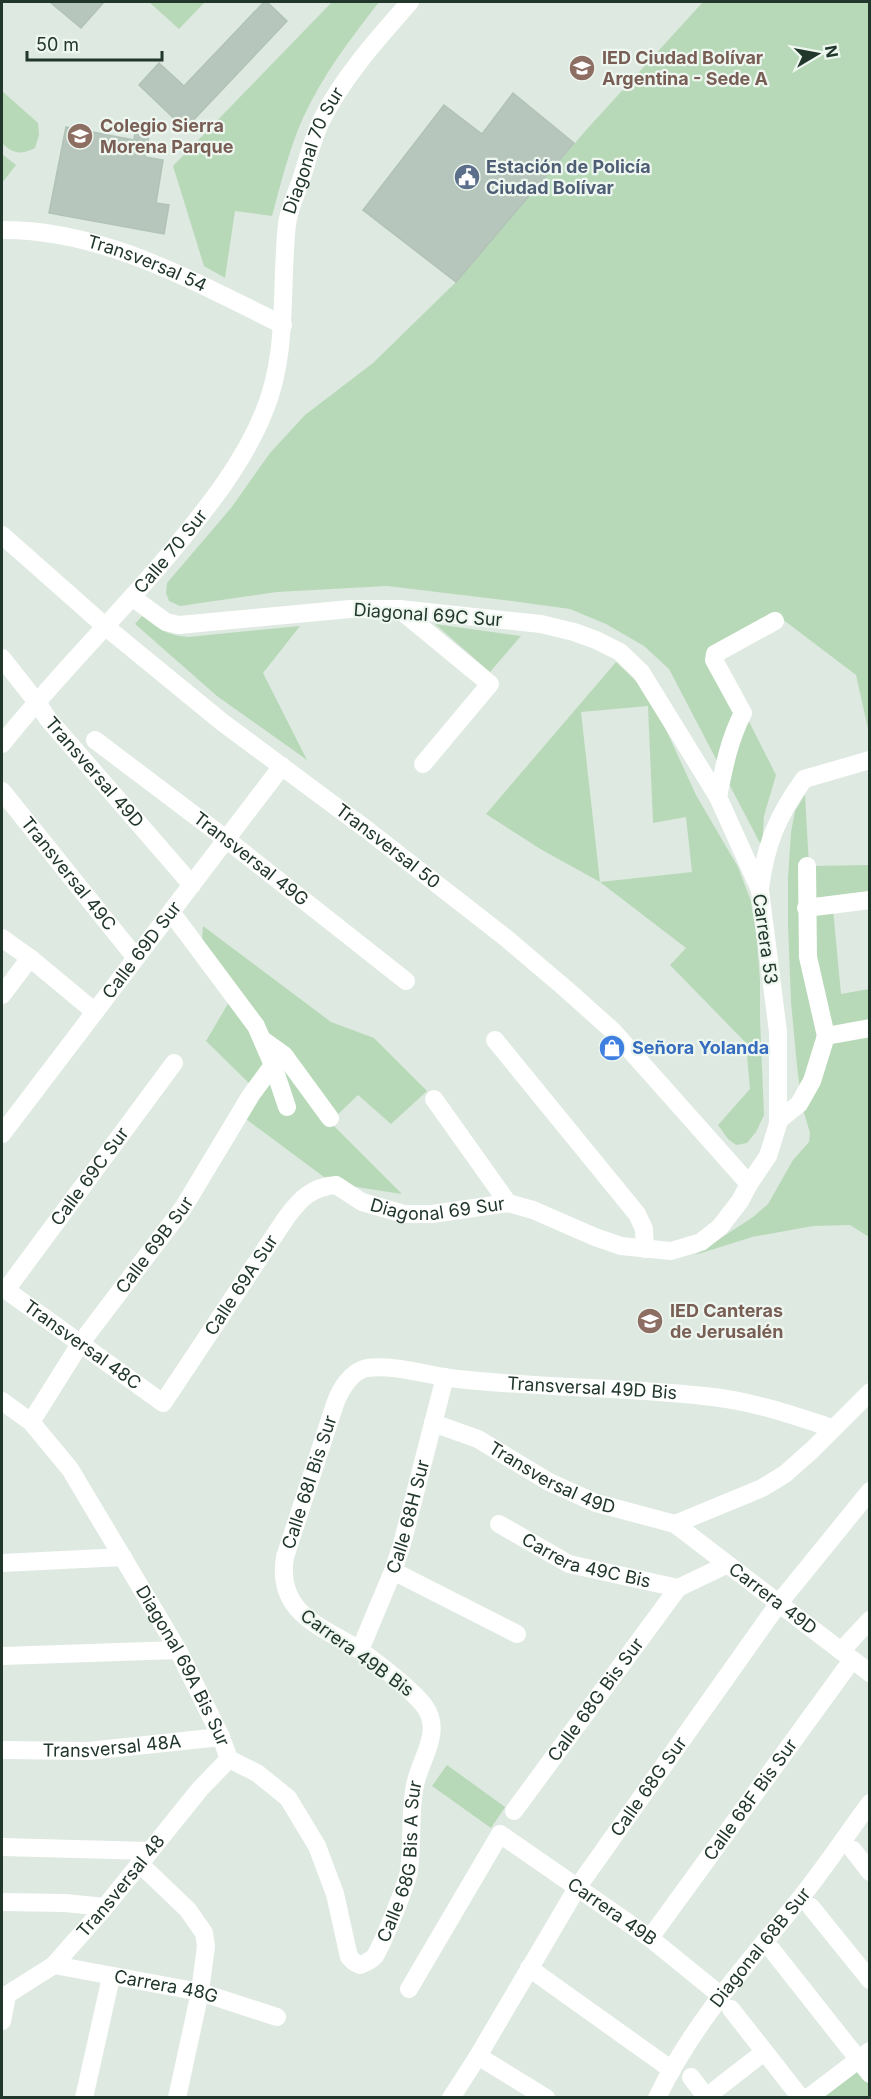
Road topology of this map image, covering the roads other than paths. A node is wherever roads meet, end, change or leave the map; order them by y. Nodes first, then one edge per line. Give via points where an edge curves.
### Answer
1 (410, 2) edge
2 (2, 230) edge
3 (283, 325) junction
4 (2, 536) edge
5 (133, 598) junction
6 (399, 609) junction
7 (775, 621) dead end
8 (106, 627) junction
9 (620, 652) joint
10 (2, 658) edge
11 (36, 701) junction
12 (95, 740) dead end
13 (2, 744) edge
14 (870, 760) edge
15 (423, 764) dead end
16 (282, 766) junction
17 (2, 791) edge
18 (718, 797) junction
19 (226, 839) junction
20 (807, 866) dead end
21 (192, 885) junction
22 (760, 890) junction
23 (870, 900) edge
24 (806, 908) junction
25 (171, 912) junction
26 (2, 938) edge
27 (30, 958) junction
28 (136, 958) junction
29 (406, 981) dead end
30 (2, 995) edge
31 (95, 1012) junction
32 (870, 1028) edge
33 (826, 1036) junction
34 (262, 1039) junction
35 (495, 1040) dead end
36 (174, 1063) dead end
37 (273, 1065) junction
38 (434, 1099) dead end
39 (287, 1107) dead end
40 (330, 1118) dead end
41 (779, 1120) junction
42 (2, 1134) edge
43 (749, 1184) junction
44 (336, 1185) joint
45 (508, 1203) junction
46 (645, 1249) junction
47 (4, 1289) edge
48 (80, 1344) junction
49 (351, 1377) joint
50 (445, 1377) junction
51 (870, 1392) edge
52 (2, 1401) edge
53 (163, 1403) joint
54 (2, 1417) edge
55 (31, 1422) junction
56 (433, 1423) junction
57 (832, 1428) junction
58 (870, 1491) edge
59 (499, 1524) dead end
60 (675, 1524) junction
61 (123, 1557) junction
62 (2, 1563) edge
63 (726, 1565) junction
64 (393, 1571) junction
65 (678, 1588) junction
66 (287, 1592) joint
67 (779, 1603) junction
68 (870, 1620) edge
69 (517, 1634) dead end
70 (178, 1650) junction
71 (360, 1650) junction
72 (2, 1656) edge
73 (847, 1656) junction
74 (870, 1673) edge
75 (221, 1737) junction
76 (428, 1748) joint
77 (2, 1750) edge
78 (229, 1759) junction
79 (870, 1803) edge
80 (514, 1811) dead end
81 (2, 1847) edge
82 (853, 1850) dead end
83 (144, 1857) junction
84 (870, 1872) edge
85 (577, 1888) junction
86 (2, 1902) edge
87 (811, 1906) dead end
88 (105, 1907) junction
89 (650, 1938) junction
90 (772, 1950) dead end
91 (54, 1965) junction
92 (360, 1965) joint
93 (529, 1968) junction
94 (111, 1977) junction
95 (869, 1978) edge
96 (409, 1989) dead end
97 (200, 1992) junction
98 (4, 1997) edge
99 (726, 2002) junction
100 (277, 2017) dead end
101 (2, 2022) edge
102 (764, 2052) junction
103 (864, 2055) edge
104 (478, 2056) junction
105 (672, 2070) junction
106 (870, 2074) edge
107 (691, 2077) dead end
108 (84, 2097) edge
109 (177, 2097) edge
110 (451, 2097) edge
111 (546, 2097) edge
112 (657, 2097) edge
113 (706, 2097) edge
114 (801, 2097) edge
115 (808, 2097) edge

1 - 3 street, Diagonal 70 Sur via 342,85 320,122 287,222
2 - 3 street, Transversal 54 via 77,238 158,264
3 - 5 street, Calle 70 Sur via 265,411 247,446 200,517
4 - 8 street, Transversal 50
5 - 6 street, Diagonal 69C Sur via 166,622 179,625 331,610
5 - 8 street, Calle 70 Sur
6 - 9 street, Diagonal 69C Sur via 541,624 574,632
6 - 15 street via 490,684
7 - 18 street via 715,654 714,660 743,713 727,750
8 - 11 street, Calle 70 Sur
8 - 16 street, Transversal 50
9 - 18 street, Carrera 53 via 641,672
10 - 11 street, Transversal 49D
11 - 13 street, Calle 70 Sur
11 - 21 street, Transversal 49D
12 - 19 street, Transversal 49G
14 - 22 street via 804,779 782,812 764,858
16 - 19 street, Calle 69D Sur
16 - 43 street, Transversal 50 via 506,938 613,1031
17 - 28 street, Transversal 49C
18 - 22 street, Carrera 53
19 - 21 street, Calle 69D Sur
19 - 29 street, Transversal 49G
20 - 24 street
21 - 25 street, Calle 69D Sur
22 - 41 street, Carrera 53 via 778,1032
23 - 24 street
24 - 33 street via 808,957
25 - 28 street, Calle 69D Sur
25 - 34 street
26 - 27 street
27 - 30 street
27 - 31 street
28 - 31 street, Calle 69D Sur
31 - 42 street, Calle 69D Sur
32 - 33 street
33 - 41 street via 812,1082 799,1104
34 - 37 street
34 - 40 street via 284,1055
35 - 46 street via 638,1214
36 - 47 street, Calle 69C Sur
37 - 39 street
37 - 48 street, Calle 69B Sur via 183,1208
38 - 45 street
41 - 43 street, Carrera 53 via 768,1156
43 - 46 street via 720,1227 701,1242 671,1251
44 - 45 street, Diagonal 69 Sur via 362,1203 404,1214
44 - 53 street, Calle 69A Sur via 312,1190 300,1199
45 - 46 street, Diagonal 69 Sur via 621,1246
47 - 48 street, Transversal 48C
48 - 53 street, Transversal 48C
48 - 55 street, Calle 69B Sur
49 - 50 street, Transversal 49D Bis via 365,1368 383,1367
49 - 66 street, Calle 68I Bis Sur via 335,1404 285,1557
50 - 56 street, Calle 68H Sur
50 - 57 street, Transversal 49D Bis via 705,1396 776,1409
51 - 57 street
52 - 55 street, Diagonal 69A Bis Sur
54 - 55 street
55 - 61 street, Diagonal 69A Bis Sur via 70,1469
56 - 60 street, Transversal 49D via 478,1439 549,1482 596,1503
56 - 64 street, Calle 68H Sur
57 - 60 street via 785,1474 762,1488
58 - 67 street, Calle 68G Sur
59 - 65 street, Carrera 49C Bis via 569,1564
60 - 63 street, Carrera 49D
61 - 62 street
61 - 70 street, Diagonal 69A Bis Sur
63 - 65 street
63 - 67 street, Carrera 49D
64 - 69 street
64 - 71 street, Calle 68H Sur
65 - 80 street, Calle 68G Bis Sur
66 - 71 street, Carrera 49B Bis via 305,1618
67 - 73 street, Carrera 49D
67 - 85 street, Calle 68G Sur
68 - 73 street, Calle 68F Bis Sur
70 - 72 street
70 - 75 street, Diagonal 69A Bis Sur
71 - 76 street, Carrera 49B Bis via 427,1709 432,1725
73 - 74 street, Carrera 49D
73 - 89 street, Calle 68F Bis Sur
75 - 77 street, Transversal 48A via 88,1751
75 - 78 street, Diagonal 69A Bis Sur
76 - 92 street, Calle 68G Bis A Sur via 416,1781 408,1873 378,1950 371,1960
78 - 83 street, Transversal 48
78 - 92 street, Diagonal 69A Bis Sur via 257,1773 288,1798 317,1846 335,1894 349,1957
79 - 99 street, Diagonal 68B Sur
81 - 83 street
82 - 84 street
83 - 88 street, Transversal 48
83 - 97 street via 204,1933
85 - 89 street, Carrera 49B
85 - 93 street, Calle 68G Sur
85 - 96 street, Carrera 49B via 500,1834
86 - 88 street
87 - 95 street
88 - 91 street, Transversal 48
89 - 99 street, Carrera 49B
90 - 103 street
91 - 94 street, Carrera 48G
91 - 98 street, Transversal 48
93 - 104 street, Calle 68G Sur
93 - 105 street
94 - 97 street, Carrera 48G
94 - 108 street
97 - 100 street, Carrera 48G
97 - 109 street
98 - 101 street
99 - 102 street, Carrera 49B
99 - 105 street, Diagonal 68B Sur
102 - 113 street
102 - 114 street, Carrera 49B
103 - 106 street
103 - 115 street
104 - 110 street, Calle 68G Sur
104 - 111 street
105 - 112 street, Diagonal 68B Sur
107 - 113 street

